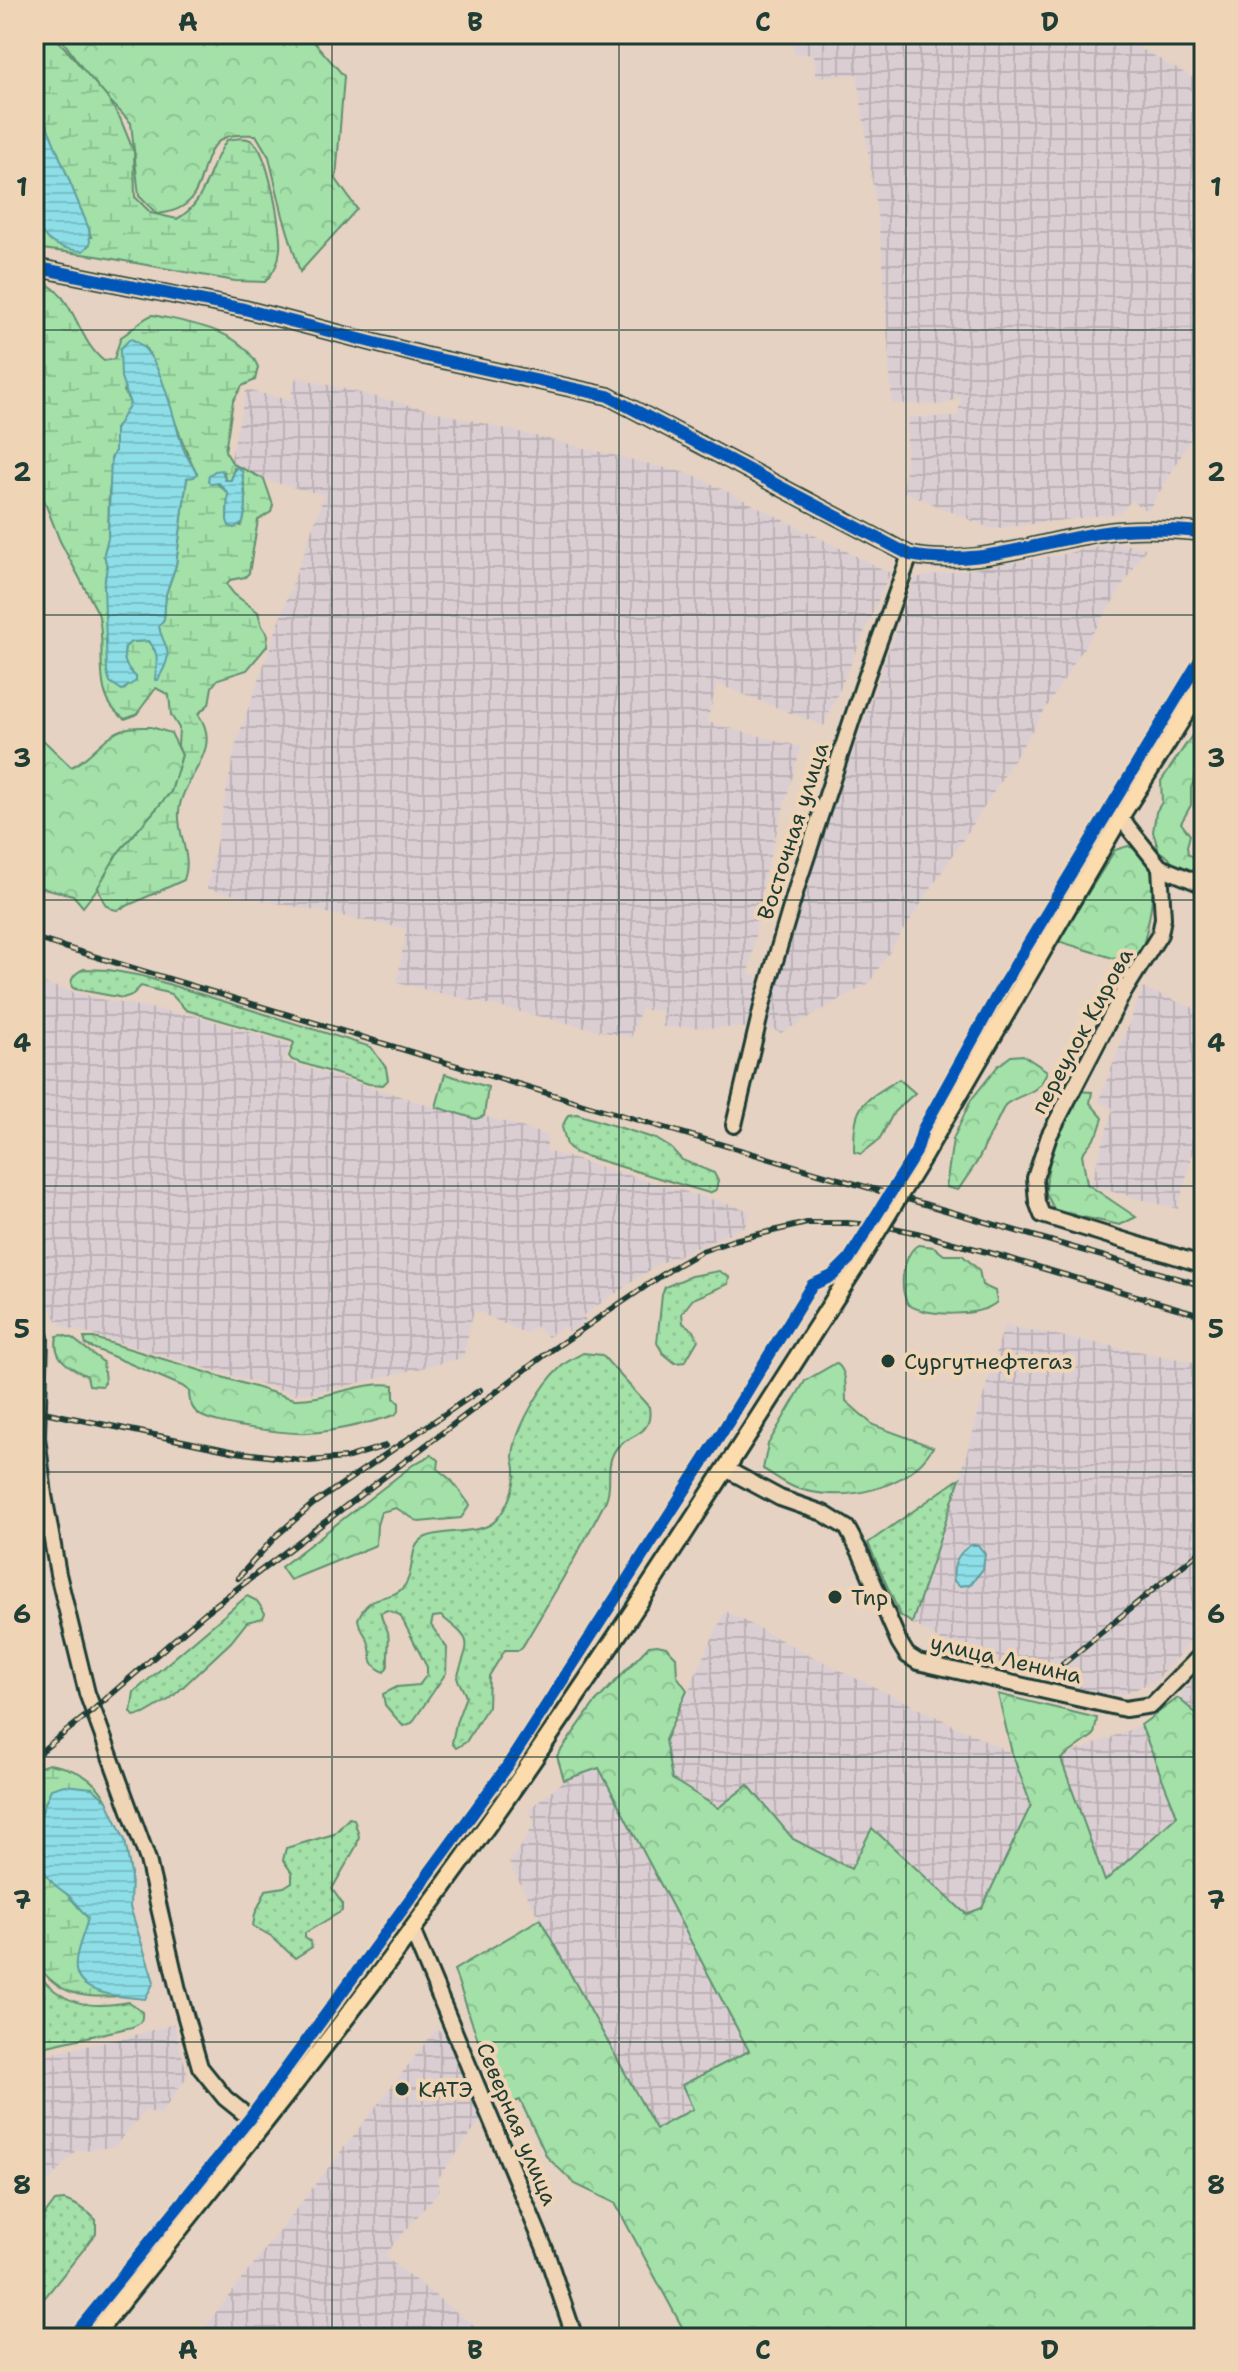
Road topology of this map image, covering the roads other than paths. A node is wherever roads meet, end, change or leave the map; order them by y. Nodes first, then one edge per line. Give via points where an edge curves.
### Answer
1 (34, 267) edge
2 (1204, 532) edge
3 (910, 555) junction
4 (1204, 685) edge
5 (1120, 817) junction
6 (1160, 867) junction
7 (1204, 885) edge
8 (734, 1125) dead end
9 (1204, 1265) edge
10 (34, 1312) edge
11 (726, 1469) junction
12 (1204, 1652) edge
13 (412, 1930) junction
14 (261, 2127) junction
15 (92, 2338) edge
16 (575, 2338) edge

1 - 3 street via 244,309 608,396
2 - 3 street via 1107,531 1002,553 951,559
3 - 8 street, Восточная улица via 798,883
4 - 5 main road
5 - 6 street
5 - 11 main road, bridge via 923,1156
6 - 7 street
6 - 9 street, переулок Кирова via 1160,934 1049,1136 1035,1178 1037,1202 1042,1215
10 - 14 street via 40,1338 37,1437 44,1495 87,1693 148,1860 200,2067 225,2098
11 - 12 street, улица Ленина via 847,1528 899,1642 918,1662 1125,1709 1152,1705
11 - 13 main road via 580,1692
13 - 14 main road
13 - 16 street, Северная улица via 545,2249
14 - 15 main road

